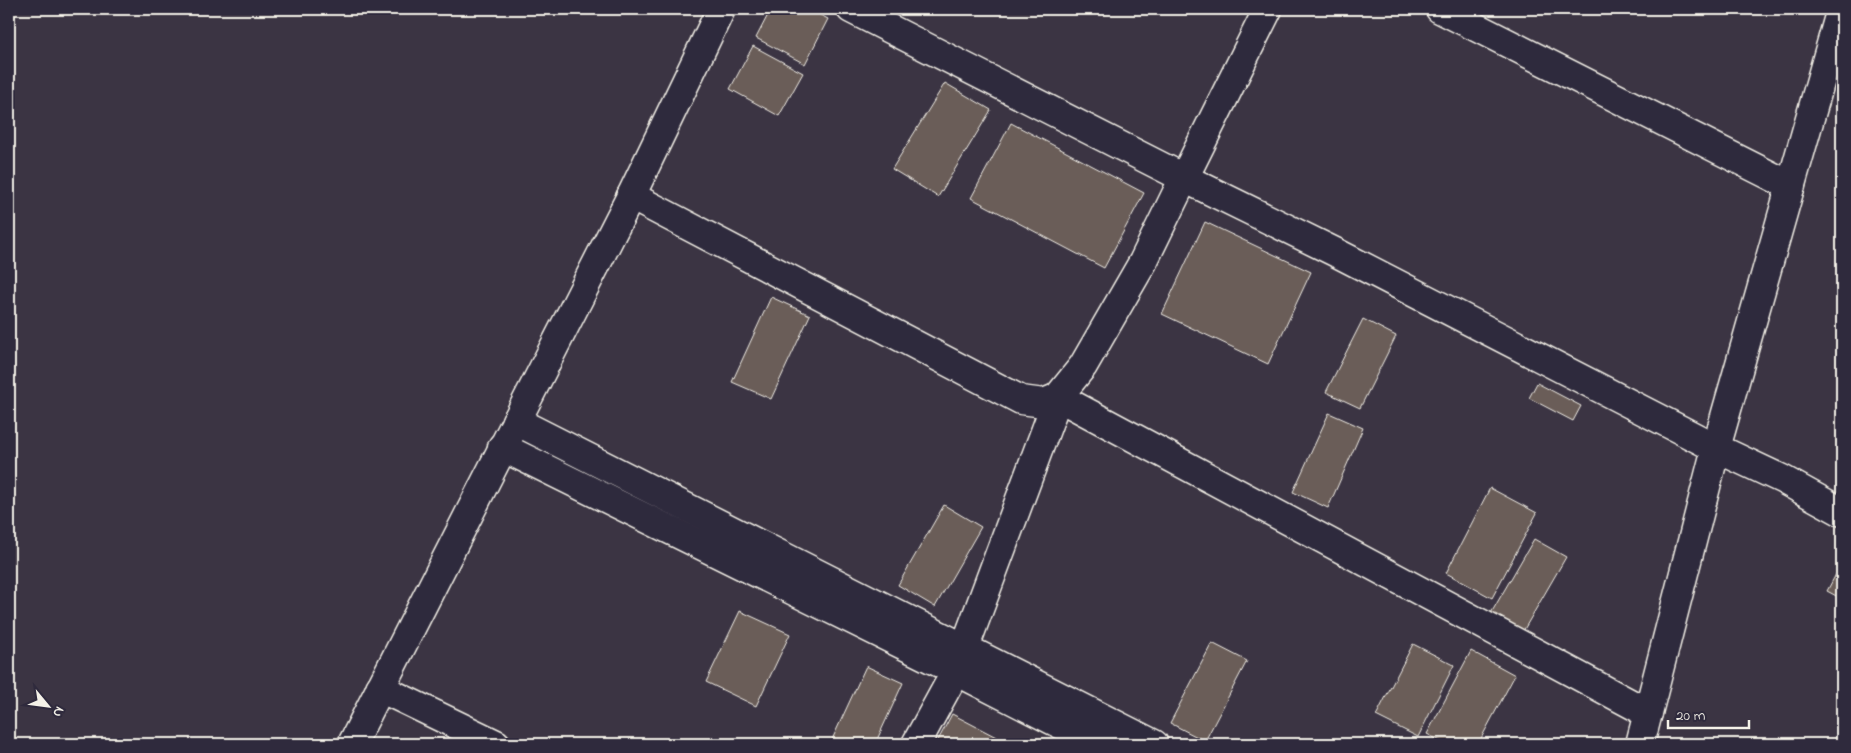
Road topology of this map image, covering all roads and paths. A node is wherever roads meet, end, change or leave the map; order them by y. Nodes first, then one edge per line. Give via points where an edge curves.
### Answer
1 (721, 9) edge
2 (851, 9) edge
3 (1268, 9) edge
4 (1440, 9) edge
5 (1841, 9) edge
6 (1184, 178) junction
7 (1791, 186) junction
8 (631, 196) junction
9 (1058, 397) junction
10 (516, 421) junction
11 (502, 448) junction
12 (1716, 448) junction
13 (1842, 512) edge
14 (960, 660) junction
15 (380, 688) junction
16 (1648, 713) junction
17 (352, 744) edge
18 (496, 744) edge
19 (916, 744) edge
20 (1098, 744) edge
21 (1154, 744) edge
22 (1640, 744) edge

1 - 8 street
2 - 6 street
3 - 6 street
4 - 7 street
5 - 7 street
6 - 9 street via 1143,262 1088,358
6 - 12 street
7 - 12 street
8 - 9 street via 1021,400 1044,403
8 - 10 street
9 - 14 street
9 - 16 street
10 - 11 street
10 - 14 street
11 - 14 street
11 - 15 street
12 - 13 street
12 - 16 street
14 - 19 street
14 - 20 street
14 - 21 street
15 - 17 street
15 - 18 street
16 - 22 street

